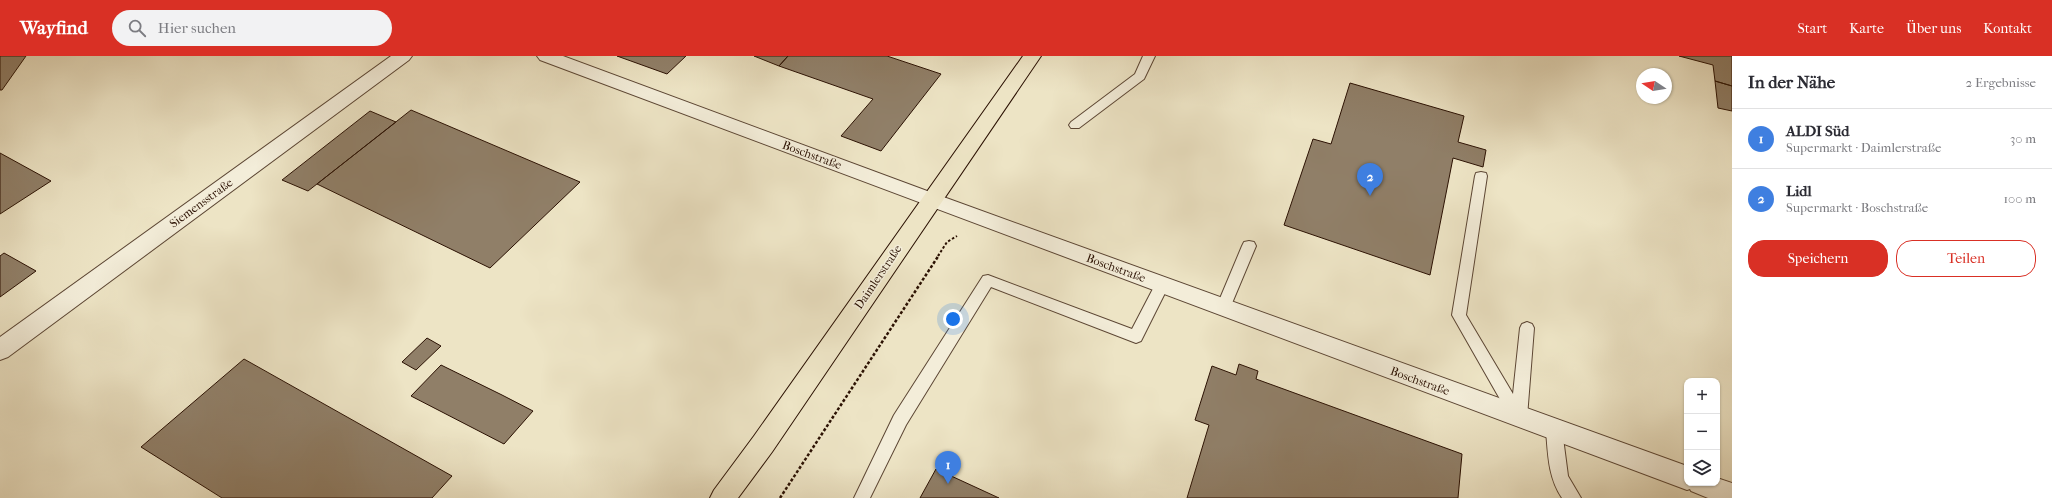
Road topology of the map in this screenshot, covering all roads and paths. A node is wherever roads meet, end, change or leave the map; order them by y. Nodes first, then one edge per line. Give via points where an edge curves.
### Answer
1 (403, 56) edge
2 (546, 56) edge
3 (1032, 56) edge
4 (1148, 56) edge
5 (1075, 125) dead end
6 (1481, 176) dead end
7 (931, 200) junction
8 (1250, 246) dead end
9 (1162, 285) junction
10 (1223, 308) junction
11 (1527, 328) dead end
12 (0, 350) edge
13 (1519, 417) junction
14 (1554, 430) junction
15 (1684, 477) edge
16 (1708, 486) edge
17 (1732, 495) edge
18 (723, 498) edge
19 (862, 498) edge
20 (1572, 498) edge

1 - 12 street, Siemensstraße
2 - 7 street, Boschstraße
3 - 7 main road, Daimlerstraße
4 - 5 lane via 1140,76
6 - 13 lane via 1459,315
7 - 9 street, Boschstraße
7 - 18 main road, Daimlerstraße
8 - 10 lane
9 - 10 street, Boschstraße
9 - 19 lane via 1136,337 988,280 900,420
10 - 13 street, Boschstraße
11 - 13 lane
13 - 14 street, Boschstraße
14 - 15 street, Boschstraße
14 - 20 lane via 1558,472
16 - 17 street

